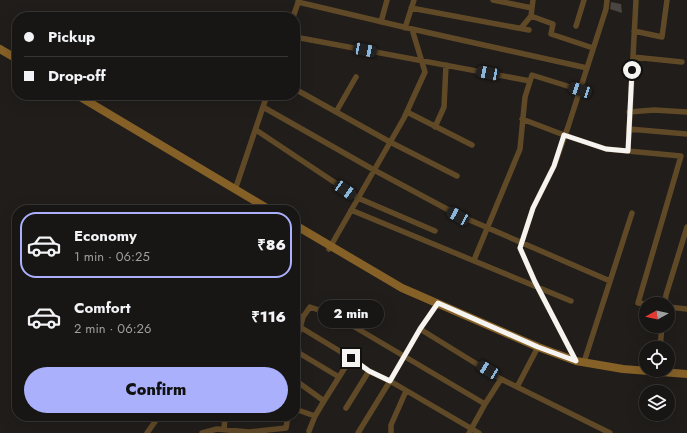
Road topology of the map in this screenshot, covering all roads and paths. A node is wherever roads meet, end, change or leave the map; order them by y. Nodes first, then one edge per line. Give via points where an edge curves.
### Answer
1 (387, 0) edge
2 (414, 0) edge
3 (493, 0) edge
4 (533, 0) edge
5 (584, 0) edge
6 (607, 0) edge
7 (636, 0) edge
8 (674, 0) edge
9 (299, 1) edge
10 (667, 1) edge
11 (411, 8) junction
12 (532, 8) junction
13 (296, 12) edge
14 (531, 16) junction
15 (381, 22) junction
16 (576, 26) dead end
17 (405, 28) junction
18 (521, 28) junction
19 (412, 29) junction
20 (529, 30) dead end
21 (634, 31) junction
22 (300, 38) edge
23 (593, 48) junction
24 (0, 49) edge
25 (12, 56) edge
26 (633, 57) junction
27 (421, 60) junction
28 (682, 62) dead end
29 (446, 65) junction
30 (587, 68) junction
31 (356, 77) dead end
32 (530, 80) junction
33 (580, 90) junction
34 (300, 92) edge
35 (85, 100) edge
36 (265, 100) edge
37 (263, 107) junction
38 (336, 112) junction
39 (407, 112) junction
40 (629, 112) junction
41 (687, 112) edge
42 (522, 119) junction
43 (435, 127) junction
44 (629, 128) junction
45 (256, 130) junction
46 (687, 134) edge
47 (564, 135) junction
48 (390, 142) junction
49 (472, 146) dead end
50 (628, 151) junction
51 (374, 170) junction
52 (457, 176) dead end
53 (236, 190) junction
54 (358, 198) junction
55 (262, 205) edge
56 (351, 210) junction
57 (632, 213) dead end
58 (687, 227) edge
59 (300, 228) edge
60 (487, 228) junction
61 (435, 231) dead end
62 (522, 243) junction
63 (329, 248) junction
64 (474, 260) junction
65 (610, 281) junction
66 (538, 287) junction
67 (640, 297) edge
68 (666, 297) edge
69 (571, 301) dead end
70 (438, 303) junction
71 (675, 308) edge
72 (687, 309) edge
73 (300, 316) edge
74 (303, 317) junction
75 (300, 327) joint
76 (420, 329) junction
77 (538, 347) junction
78 (300, 354) edge
79 (351, 358) junction
80 (405, 358) junction
81 (580, 361) junction
82 (639, 370) edge
83 (369, 371) junction
84 (675, 373) edge
85 (687, 374) edge
86 (339, 377) junction
87 (501, 379) junction
88 (390, 381) junction
89 (300, 384) edge
90 (517, 387) junction
91 (406, 391) junction
92 (324, 401) junction
93 (485, 404) junction
94 (346, 408) dead end
95 (300, 411) edge
96 (315, 416) junction
97 (155, 421) edge
98 (225, 421) edge
99 (287, 421) edge
100 (224, 430) junction
101 (310, 431) dead end
102 (470, 431) edge
103 (249, 432) edge
104 (146, 433) edge
105 (202, 433) edge
106 (358, 433) edge
107 (391, 433) edge
108 (479, 433) edge
109 (610, 433) edge

1 - 15 street
2 - 11 street
3 - 12 street
4 - 12 street
5 - 16 street
6 - 23 street
7 - 21 street
8 - 10 street
9 - 13 street
9 - 15 street
10 - 21 street via 662,37
11 - 17 street
11 - 18 street
12 - 14 street
14 - 18 street
14 - 23 street via 553,24 552,34
15 - 17 street
17 - 19 street
18 - 20 street
19 - 27 street
19 - 30 street
21 - 26 street
22 - 27 street
23 - 30 street
24 - 25 street
26 - 28 street
26 - 40 street
27 - 29 street
27 - 39 street via 425,72
29 - 32 street
29 - 43 street via 444,106
30 - 33 street
31 - 38 street
32 - 33 street via 532,75
32 - 42 street
33 - 47 street
34 - 38 street
35 - 53 street
36 - 37 street
37 - 45 street
37 - 51 street
38 - 48 street
39 - 43 street
39 - 48 street
40 - 41 street
40 - 44 street
42 - 47 street
42 - 60 street via 520,149
43 - 49 street
44 - 46 street
44 - 50 street
45 - 53 street
45 - 54 street
47 - 50 street via 606,149
47 - 62 street via 554,166 533,208
48 - 51 street
48 - 52 street
50 - 67 street via 681,156
51 - 54 street
51 - 60 street via 458,216
53 - 55 street
54 - 56 street
54 - 61 street
56 - 63 street
56 - 64 street
57 - 65 street
58 - 68 street
59 - 63 street
60 - 62 street
60 - 64 street
62 - 65 street
62 - 66 street via 520,248
63 - 70 street via 402,288
64 - 66 street
65 - 81 street
66 - 69 street
66 - 81 street
70 - 76 street
70 - 77 street
71 - 72 street
73 - 74 street
74 - 75 street
74 - 80 street via 310,307 336,316
75 - 79 street
76 - 80 street
76 - 87 street
77 - 81 street
77 - 90 street
78 - 86 street
79 - 83 street
79 - 86 street
80 - 88 street
80 - 93 street
81 - 82 street
83 - 88 street
83 - 94 street
84 - 85 street
86 - 92 street
87 - 90 street
87 - 93 street
88 - 91 street
88 - 106 street
89 - 92 street
90 - 109 street
91 - 102 street
91 - 107 street
92 - 96 street
93 - 102 street
95 - 96 street
96 - 101 street
97 - 104 street
98 - 100 street
99 - 103 street via 286,428
100 - 103 street
100 - 105 street
102 - 108 street

